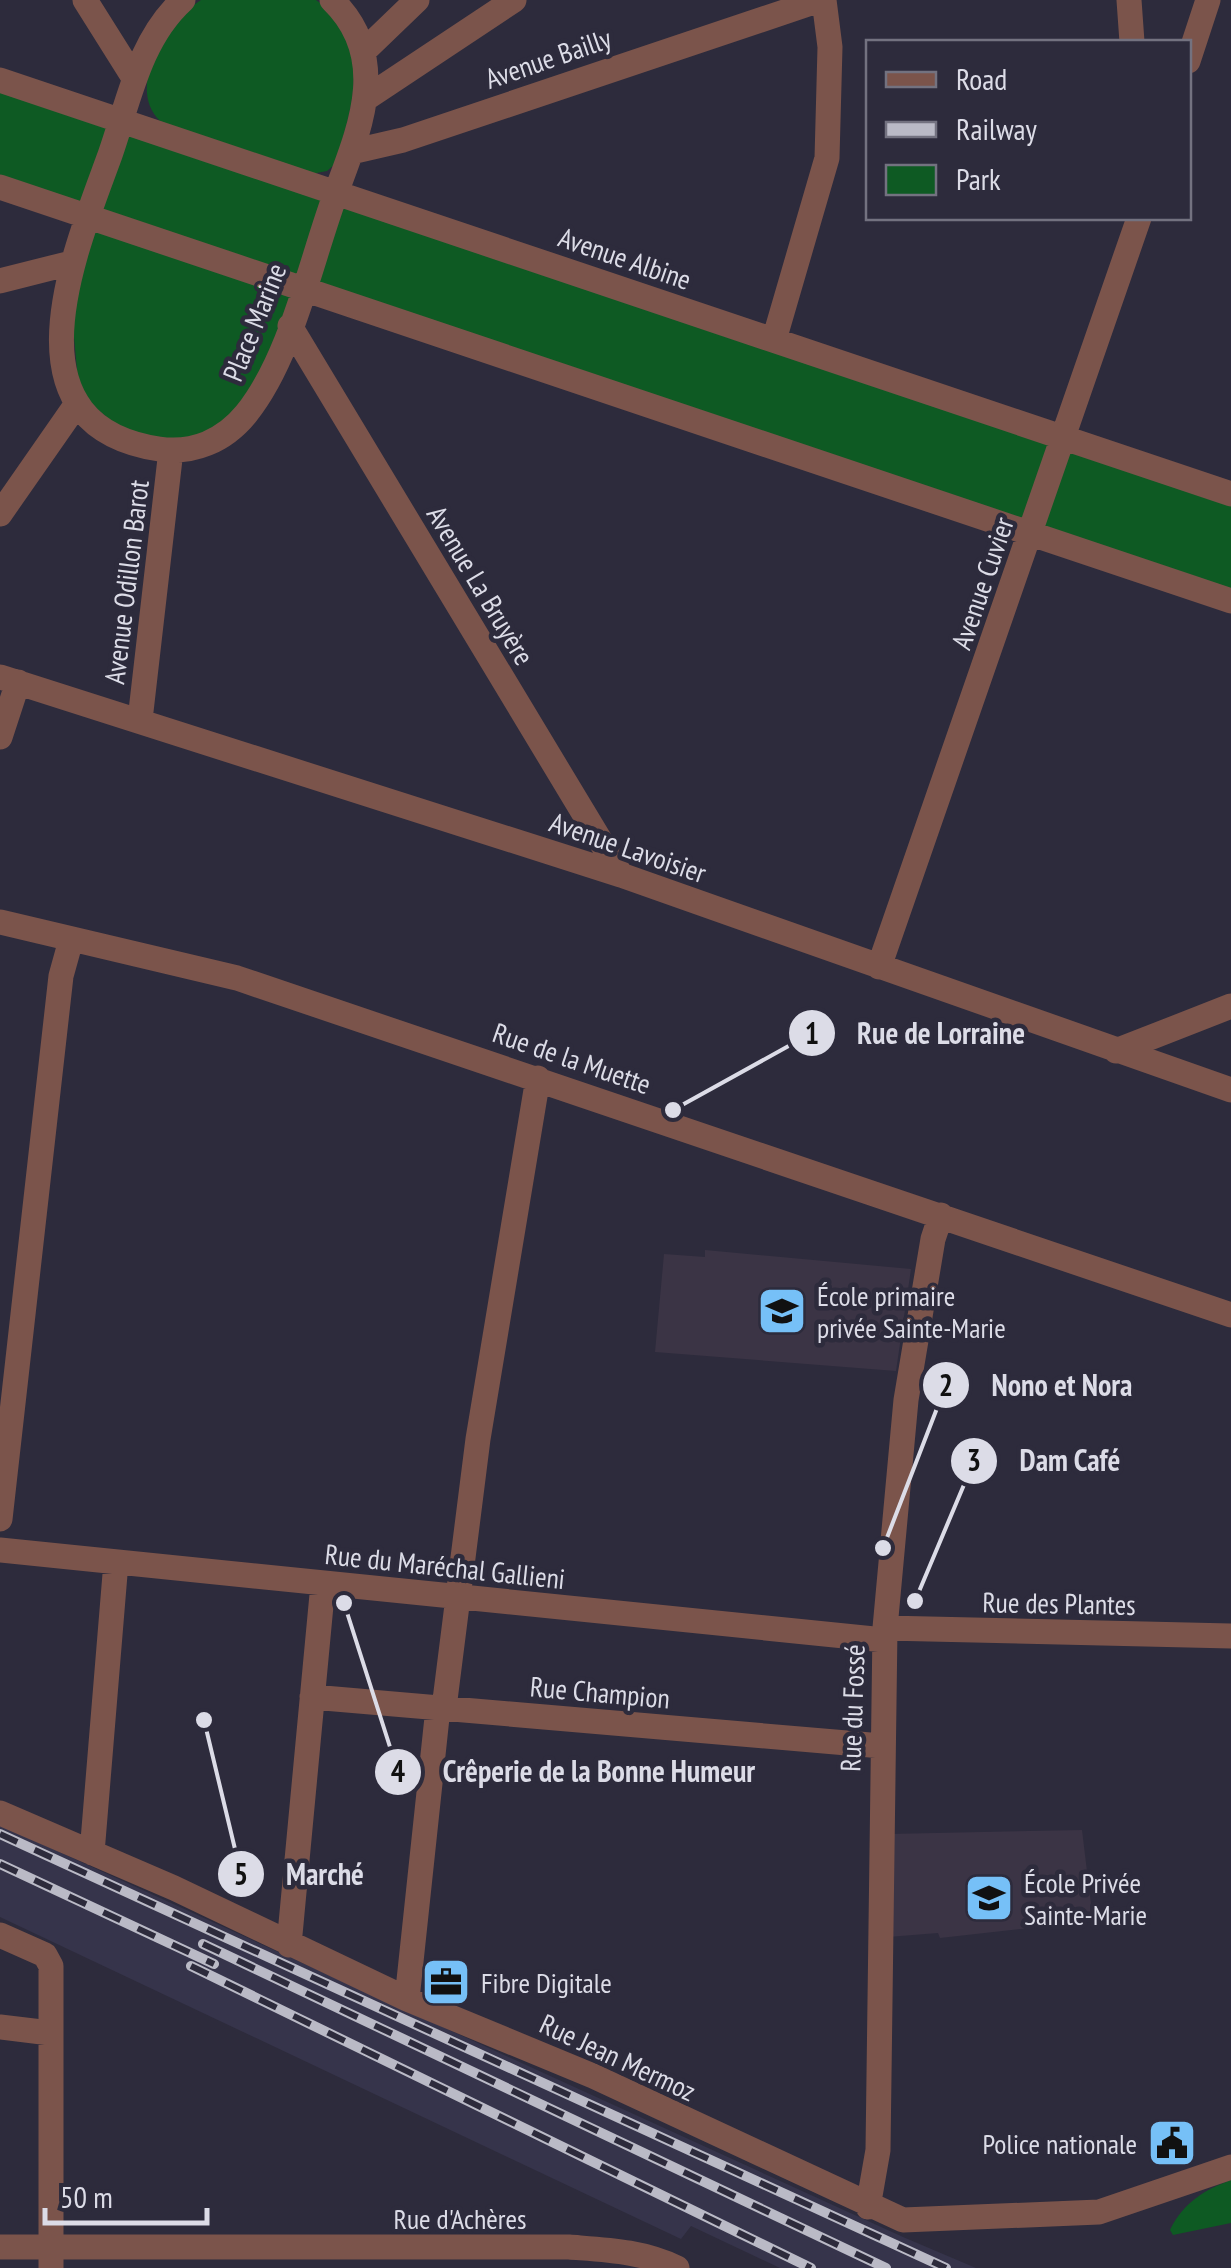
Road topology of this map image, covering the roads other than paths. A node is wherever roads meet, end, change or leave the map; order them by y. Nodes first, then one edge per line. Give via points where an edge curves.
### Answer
1 (85, 0) edge
2 (183, 0) edge
3 (417, 0) edge
4 (514, 0) edge
5 (822, 0) edge
6 (1128, 0) edge
7 (1208, 0) edge
8 (338, 2) edge
9 (158, 11) edge
10 (1132, 40) edge
11 (363, 52) junction
12 (1191, 52) edge
13 (134, 78) junction
14 (0, 80) edge
15 (368, 97) junction
16 (122, 120) junction
17 (351, 152) junction
18 (0, 187) edge
19 (336, 192) junction
20 (88, 217) junction
21 (1139, 220) edge
22 (70, 263) junction
23 (0, 281) edge
24 (301, 289) junction
25 (290, 326) junction
26 (774, 340) junction
27 (76, 404) junction
28 (1063, 438) junction
29 (171, 450) junction
30 (1231, 494) edge
31 (0, 514) edge
32 (1032, 534) junction
33 (1231, 601) edge
34 (9, 680) edge
35 (140, 720) junction
36 (0, 736) edge
37 (621, 876) junction
38 (0, 922) edge
39 (71, 940) junction
40 (879, 967) junction
41 (1231, 1006) edge
42 (1116, 1051) junction
43 (538, 1078) junction
44 (1231, 1090) edge
45 (941, 1215) junction
46 (1231, 1315) edge
47 (0, 1519) edge
48 (0, 1550) edge
49 (116, 1562) junction
50 (323, 1584) junction
51 (456, 1597) junction
52 (884, 1634) junction
53 (1231, 1636) edge
54 (312, 1697) junction
55 (441, 1708) junction
56 (882, 1746) junction
57 (0, 1814) edge
58 (92, 1853) junction
59 (0, 1935) edge
60 (289, 1945) junction
61 (407, 1999) junction
62 (0, 2027) edge
63 (50, 2033) junction
64 (1231, 2167) edge
65 (868, 2206) junction
66 (0, 2246) edge
67 (51, 2256) edge
68 (379, 2258) edge
69 (677, 2268) edge

1 - 13 street
2 - 9 street
3 - 11 street
4 - 15 street
5 - 17 street, Avenue Bailly
5 - 26 street via 830,47 827,158
6 - 10 street
7 - 12 street
8 - 11 street, Place Marine
9 - 13 street
11 - 15 street, Place Marine
13 - 16 street
14 - 16 street, Avenue Albine
15 - 17 street, Place Marine
16 - 19 street, Avenue Albine
16 - 20 street
17 - 19 street, Place Marine
18 - 20 street
19 - 24 street, Place Marine
19 - 26 street, Avenue Albine
20 - 22 street
20 - 24 street
21 - 28 street, Avenue Cuvier
22 - 23 street
22 - 27 street via 58,330
24 - 25 street, Place Marine
24 - 32 street
25 - 29 street, Place Marine via 245,416 221,438
25 - 37 street, Avenue La Bruyère
26 - 28 street, Avenue Albine
27 - 29 street, Place Marine via 104,428
27 - 31 street
28 - 30 street, Avenue Albine
28 - 32 street, Avenue Cuvier
29 - 35 street, Avenue Odillon Barot
32 - 33 street
32 - 40 street, Avenue Cuvier
34 - 35 street, Avenue Lavoisier
34 - 36 street
35 - 37 street, Avenue Lavoisier
37 - 40 street, Avenue Lavoisier
38 - 39 street, Rue de la Muette
39 - 43 street, Rue de la Muette via 237,978
39 - 47 street via 59,994
40 - 42 street, Avenue Lavoisier
41 - 42 street
42 - 44 street, Avenue Lavoisier
43 - 45 street, Rue de la Muette
43 - 51 street
45 - 46 street, Rue de la Muette
45 - 52 street, Rue du Fossé via 906,1400
48 - 49 street, Rue du Maréchal Gallieni
49 - 50 street, Rue du Maréchal Gallieni
49 - 58 street
50 - 51 street, Rue du Maréchal Gallieni
50 - 54 street
51 - 52 street, Rue du Maréchal Gallieni
51 - 55 street
52 - 53 street, Rue des Plantes
52 - 56 street, Rue du Fossé
54 - 55 street, Rue Champion
54 - 60 street
55 - 56 street, Rue Champion
55 - 61 street
56 - 65 street, Rue du Fossé via 878,2150
57 - 58 street, Rue Jean Mermoz
58 - 60 street, Rue Jean Mermoz
59 - 63 street via 45,1955 51,1966
60 - 61 street, Rue Jean Mermoz
61 - 65 street, Rue Jean Mermoz via 593,2076
62 - 63 street
63 - 67 street
64 - 65 street, Rue Jean Mermoz via 1099,2212 923,2223
66 - 67 street, Rue d'Achères
67 - 68 street, Rue d'Achères
68 - 69 street, Rue d'Achères via 620,2250

